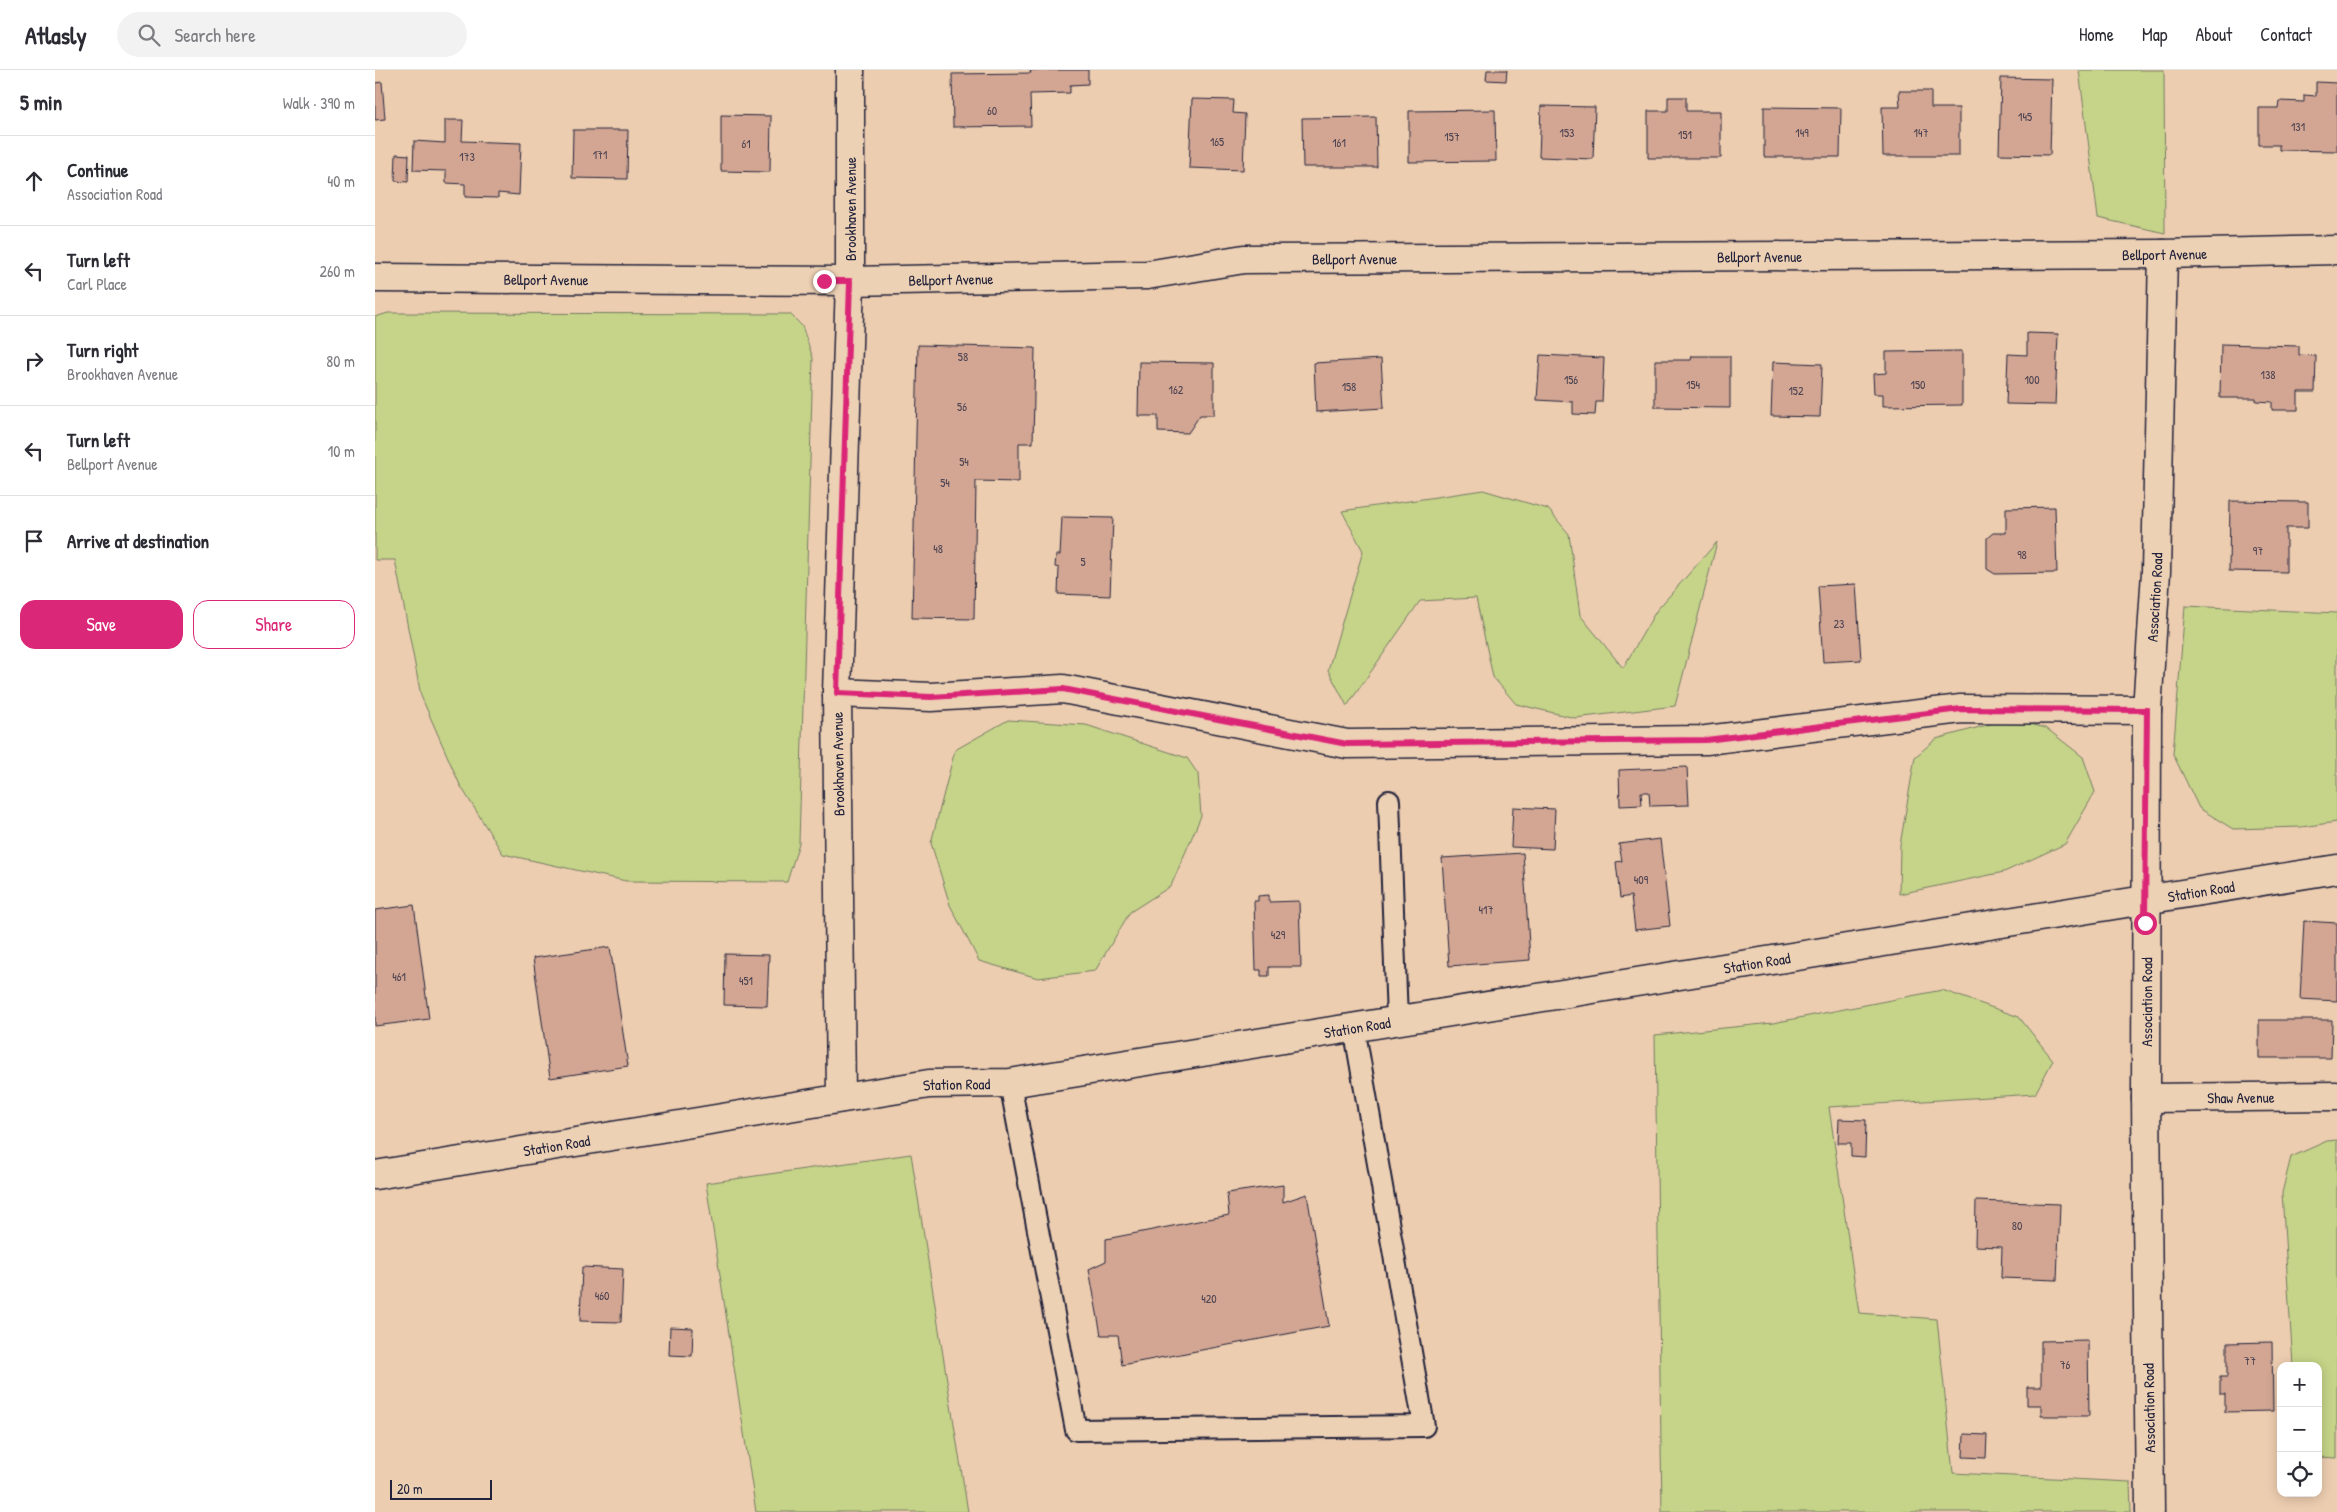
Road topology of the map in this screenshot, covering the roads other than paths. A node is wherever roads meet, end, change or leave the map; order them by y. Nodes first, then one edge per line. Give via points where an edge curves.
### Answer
1 (850, 70) edge
2 (2337, 250) edge
3 (2163, 254) junction
4 (375, 278) edge
5 (850, 281) junction
6 (837, 693) junction
7 (2147, 710) junction
8 (1389, 801) dead end
9 (2337, 869) edge
10 (2145, 900) junction
11 (1397, 1020) junction
12 (1353, 1027) junction
13 (1009, 1083) junction
14 (2337, 1096) edge
15 (841, 1098) junction
16 (2146, 1098) junction
17 (375, 1175) edge
18 (2150, 1512) edge

1 - 5 street, Brookhaven Avenue
2 - 3 street, Bellport Avenue
3 - 5 street, Bellport Avenue via 1244,259 1147,275
3 - 7 street, Association Road via 2156,572
4 - 5 street, Bellport Avenue
5 - 6 street, Brookhaven Avenue
6 - 7 street via 931,697 1063,689 1347,744 1706,740 1961,709
6 - 15 street, Brookhaven Avenue
7 - 10 street, Association Road
8 - 11 lane
9 - 10 street, Station Road
10 - 11 street, Station Road
10 - 16 street, Association Road
11 - 12 street, Station Road
12 - 13 street, Station Road
12 - 13 lane via 1424,1426 1076,1430
13 - 15 street, Station Road via 929,1084
14 - 16 street, Shaw Avenue
15 - 17 street, Station Road
16 - 18 street, Association Road

